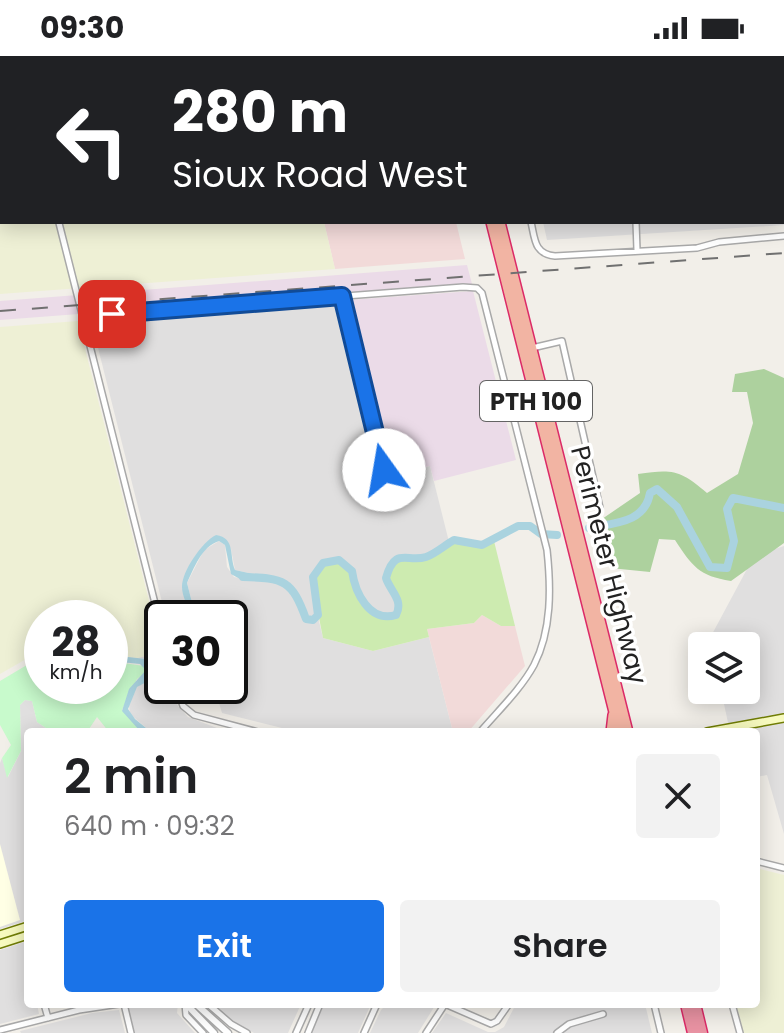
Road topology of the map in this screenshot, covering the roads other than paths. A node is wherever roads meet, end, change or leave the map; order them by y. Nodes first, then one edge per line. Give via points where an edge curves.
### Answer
1 (59, 224) edge
2 (492, 224) edge
3 (501, 224) edge
4 (531, 224) edge
5 (636, 224) edge
6 (784, 236) edge
7 (637, 250) junction
8 (342, 296) junction
9 (83, 316) junction
10 (532, 348) junction
11 (384, 470) dead end
12 (600, 508) dead end
13 (154, 600) edge
14 (182, 704) edge
15 (613, 708) junction
16 (784, 718) edge
17 (625, 720) junction
18 (241, 728) edge
19 (483, 728) edge
20 (611, 728) edge
21 (618, 728) edge
22 (627, 728) edge
23 (632, 728) edge
24 (729, 728) edge
25 (760, 862) edge
26 (784, 868) edge
27 (24, 927) edge
28 (0, 935) edge
29 (24, 936) edge
30 (0, 944) edge
31 (45, 1008) edge
32 (101, 1008) edge
33 (123, 1008) edge
34 (185, 1008) edge
35 (189, 1008) edge
36 (200, 1008) edge
37 (213, 1008) edge
38 (307, 1008) edge
39 (318, 1008) edge
40 (375, 1008) edge
41 (442, 1008) edge
42 (454, 1008) edge
43 (506, 1008) edge
44 (655, 1008) edge
45 (687, 1008) edge
46 (696, 1008) edge
47 (733, 1008) edge
48 (603, 1014) dead end
49 (48, 1018) junction
50 (0, 1030) edge
51 (14, 1030) edge
52 (131, 1033) edge
53 (203, 1033) edge
54 (214, 1033) edge
55 (228, 1033) edge
56 (247, 1033) edge
57 (296, 1033) edge
58 (308, 1033) edge
59 (364, 1033) edge
60 (426, 1033) edge
61 (557, 1033) edge
62 (661, 1033) edge
63 (693, 1033) edge
64 (702, 1033) edge
65 (740, 1033) edge

1 - 9 street
2 - 15 highway, Perimeter Highway / PTH 100
3 - 10 highway, Perimeter Highway / PTH 100
4 - 7 street via 540,252 555,256
5 - 7 street
6 - 7 street
8 - 9 street
8 - 11 street
8 - 19 street via 463,287 477,288 484,297 551,582 541,650
9 - 13 street
10 - 12 street via 562,341
10 - 17 highway, Perimeter Highway / PTH 100
14 - 18 street via 187,711
15 - 20 highway
15 - 21 highway, Perimeter Highway / PTH 100
16 - 24 main road
17 - 22 highway, Perimeter Highway / PTH 100
17 - 23 highway
25 - 26 street
27 - 28 main road
29 - 30 main road
31 - 49 street
32 - 49 street
33 - 52 street
34 - 53 street
35 - 54 street
36 - 55 street
37 - 56 street
38 - 57 street
39 - 58 street
40 - 59 street
41 - 60 street
42 - 43 street via 491,1024
44 - 62 street
45 - 63 highway
46 - 64 highway
47 - 65 street
48 - 61 street
49 - 51 street
50 - 51 street

